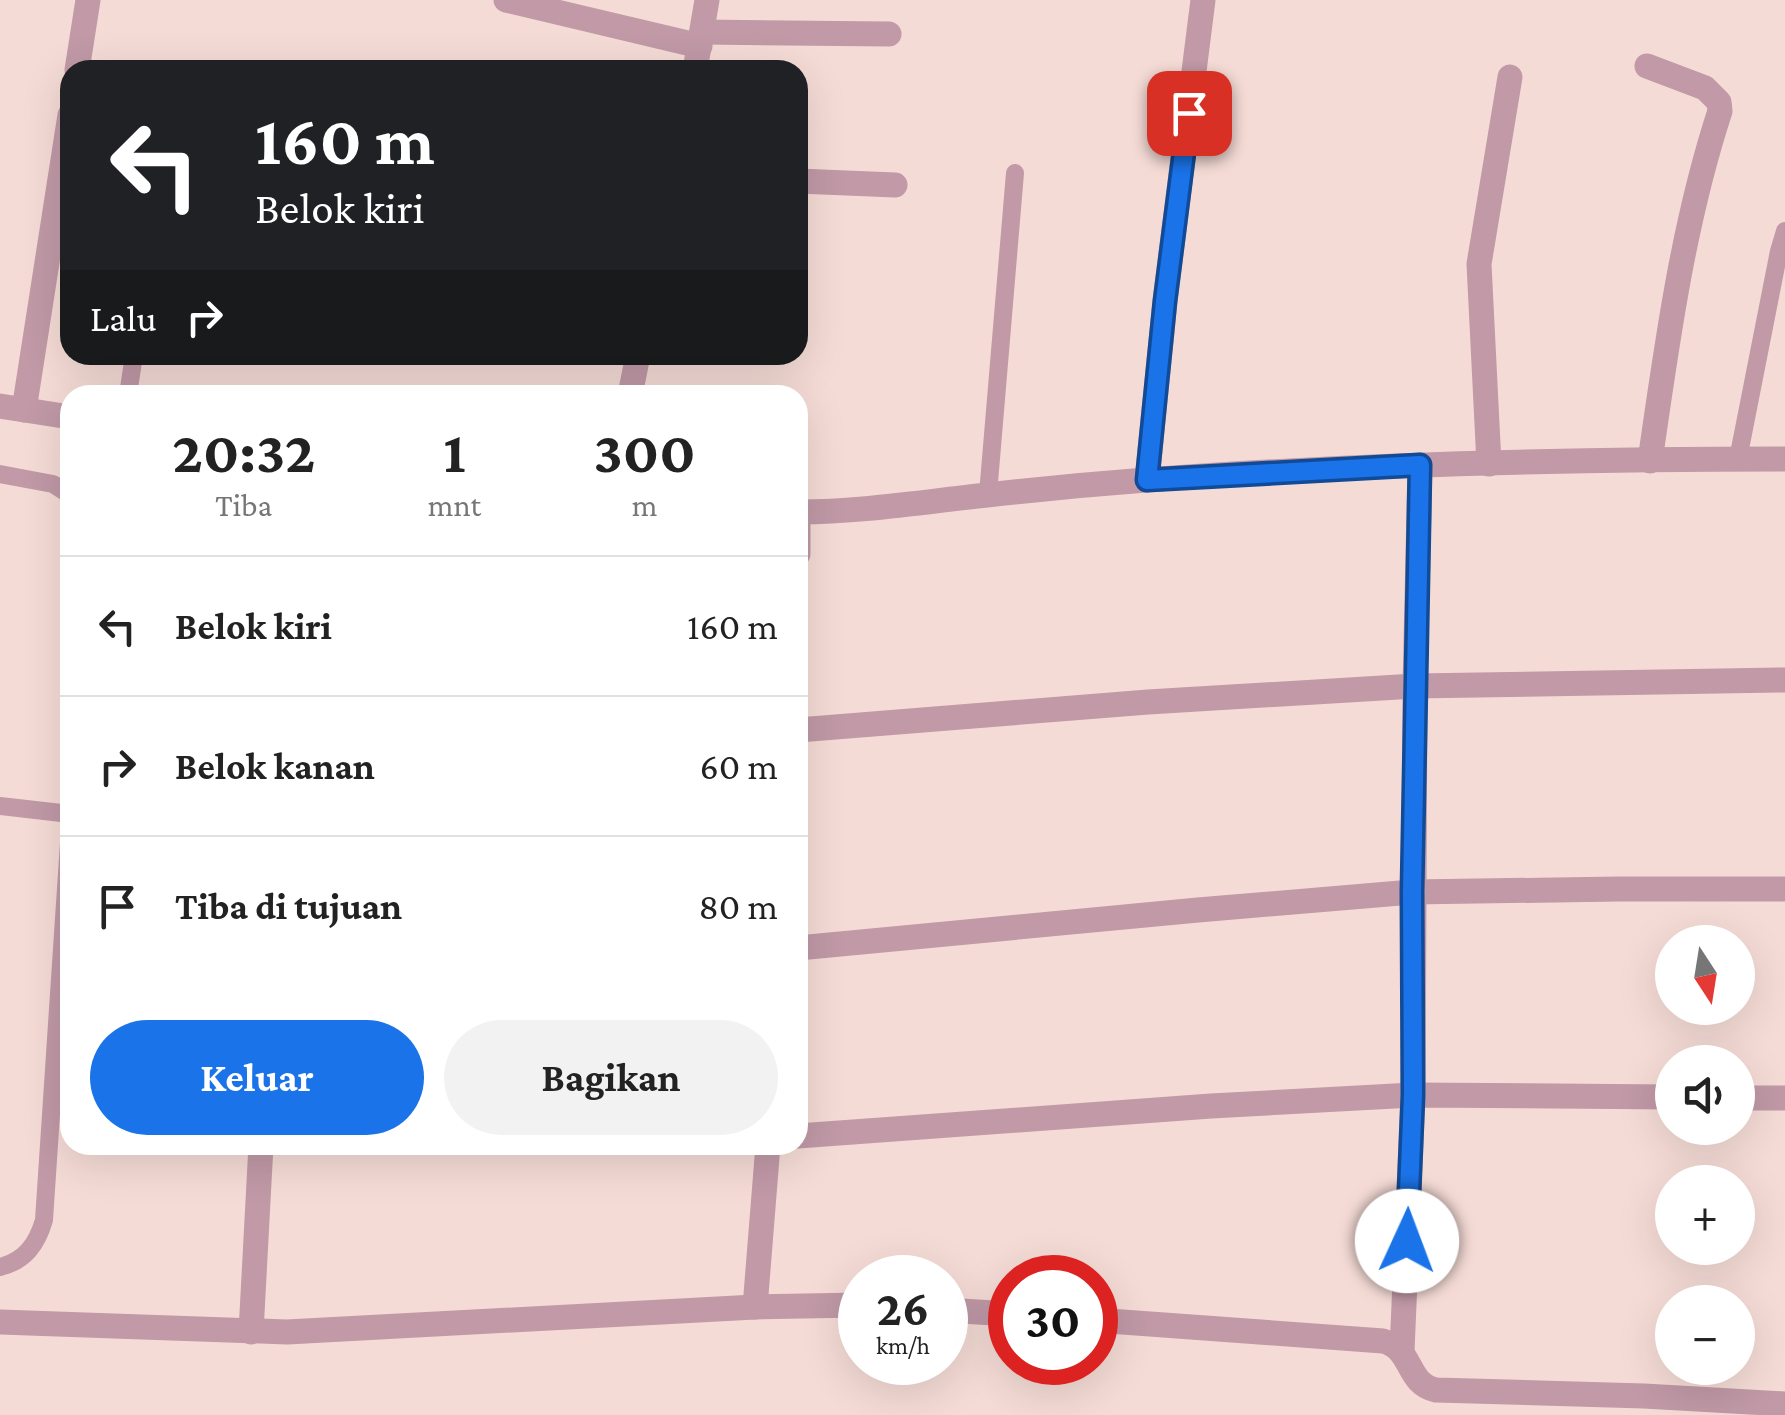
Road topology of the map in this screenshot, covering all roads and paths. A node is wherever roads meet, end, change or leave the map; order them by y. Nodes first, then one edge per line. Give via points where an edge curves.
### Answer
1 (88, 0) edge
2 (506, 0) edge
3 (706, 0) edge
4 (1204, 0) edge
5 (889, 34) dead end
6 (699, 49) edge
7 (79, 60) edge
8 (1647, 66) dead end
9 (1510, 77) dead end
10 (60, 166) edge
11 (1015, 173) dead end
12 (808, 181) edge
13 (895, 185) dead end
14 (1785, 231) edge
15 (12, 408) edge
16 (60, 415) edge
17 (1738, 459) junction
18 (1785, 459) edge
19 (1650, 461) junction
20 (1489, 464) junction
21 (1420, 465) junction
22 (0, 474) edge
23 (1147, 480) junction
24 (60, 489) edge
25 (988, 494) junction
26 (808, 512) edge
27 (1785, 680) edge
28 (1414, 686) junction
29 (808, 729) edge
30 (0, 806) edge
31 (60, 813) edge
32 (1785, 889) edge
33 (1412, 892) junction
34 (808, 947) edge
35 (60, 979) edge
36 (1413, 1095) junction
37 (1655, 1097) edge
38 (1755, 1098) edge
39 (1785, 1098) edge
40 (808, 1135) edge
41 (260, 1155) edge
42 (767, 1155) edge
43 (0, 1267) edge
44 (838, 1306) edge
45 (756, 1308) junction
46 (0, 1322) edge
47 (1118, 1322) edge
48 (251, 1332) junction
49 (1402, 1351) junction
50 (1785, 1404) edge

1 - 7 street
2 - 6 street
3 - 6 street
4 - 23 street
5 - 6 street
8 - 19 street via 1705,88 1720,111 1698,182
9 - 20 street via 1480,264
10 - 15 street
11 - 25 lane
12 - 13 street
14 - 17 lane
15 - 16 street
17 - 18 street
17 - 19 street
19 - 20 street
20 - 21 street
21 - 23 street
21 - 28 street
22 - 24 lane
23 - 25 street
25 - 26 street
27 - 28 street
28 - 29 street
28 - 33 street
30 - 31 lane
32 - 33 street
33 - 34 street
33 - 36 street
35 - 43 lane via 44,1220 28,1253
36 - 37 street
36 - 40 street
36 - 49 street
38 - 39 street
41 - 48 street
42 - 45 street
44 - 45 street
45 - 48 street
46 - 48 street
47 - 49 street via 1368,1340
49 - 50 street via 1418,1382 1436,1390

